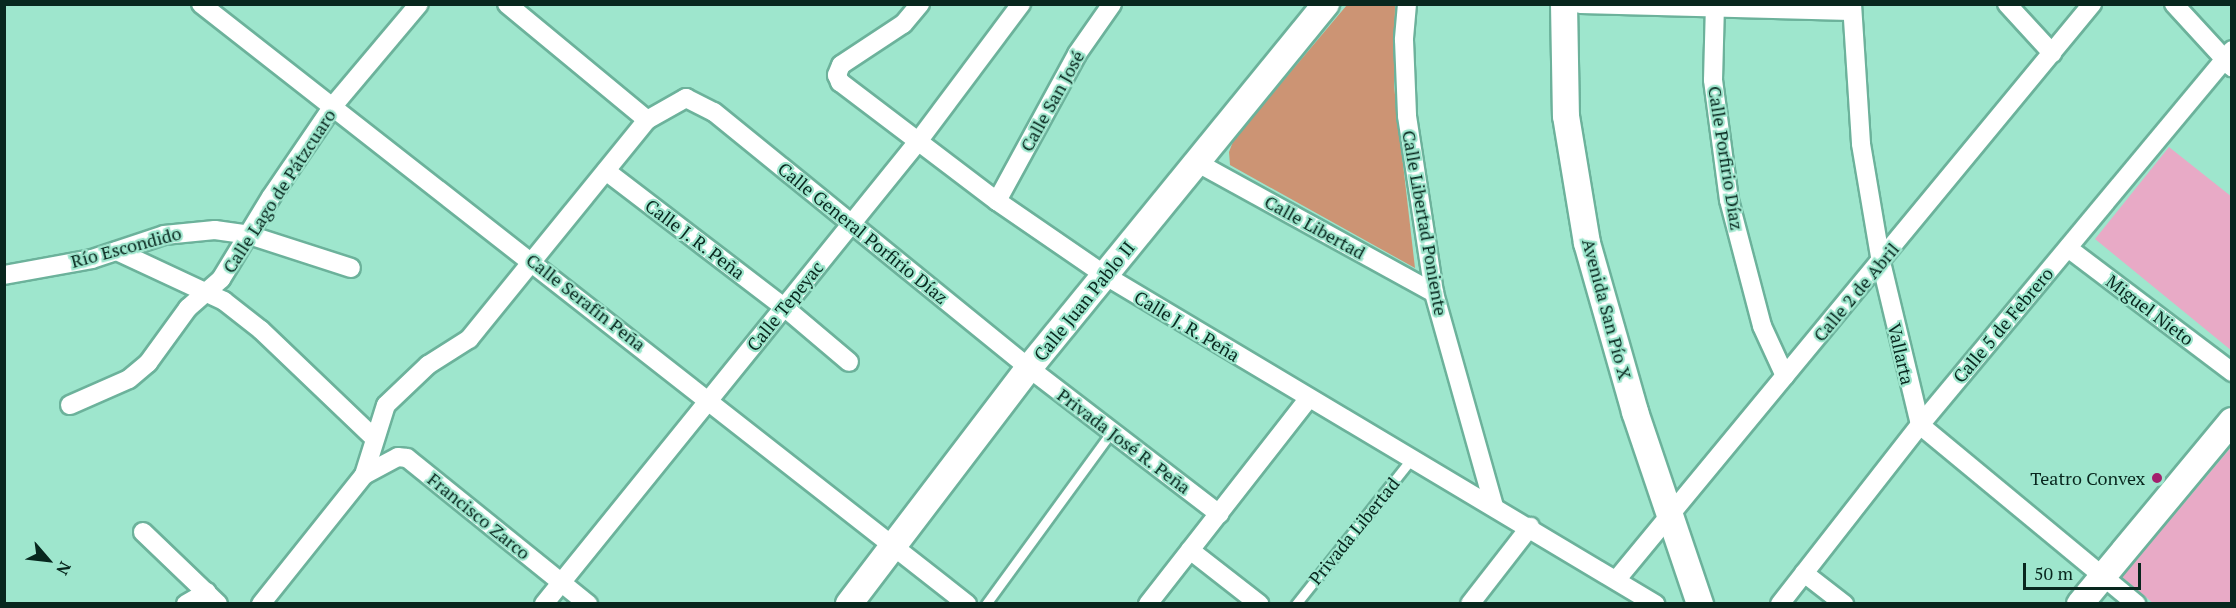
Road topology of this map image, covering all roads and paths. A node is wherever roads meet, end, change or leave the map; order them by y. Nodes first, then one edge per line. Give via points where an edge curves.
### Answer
1 (201, 4) edge
2 (419, 4) edge
3 (507, 4) edge
4 (920, 4) edge
5 (1021, 4) edge
6 (1112, 4) edge
7 (1326, 4) edge
8 (1407, 4) edge
9 (1564, 4) edge
10 (1580, 4) edge
11 (2007, 4) edge
12 (2092, 4) edge
13 (2174, 4) edge
14 (1715, 6) edge
15 (1851, 8) edge
16 (2052, 53) junction
17 (2229, 59) edge
18 (333, 106) junction
19 (647, 120) junction
20 (920, 139) junction
21 (1196, 162) junction
22 (606, 171) junction
23 (997, 201) junction
24 (852, 224) junction
25 (249, 235) junction
26 (2068, 248) junction
27 (117, 251) junction
28 (533, 261) junction
29 (1881, 262) junction
30 (351, 268) dead end
31 (4, 275) edge
32 (1106, 276) junction
33 (1434, 292) junction
34 (207, 293) junction
35 (784, 307) junction
36 (849, 362) dead end
37 (1029, 368) junction
38 (2232, 372) edge
39 (1785, 376) junction
40 (710, 399) junction
41 (1308, 399) junction
42 (70, 405) dead end
43 (2232, 421) edge
44 (1920, 425) junction
45 (1112, 431) junction
46 (374, 438) junction
47 (1412, 458) junction
48 (364, 475) junction
49 (1494, 506) junction
50 (1670, 513) junction
51 (1219, 514) junction
52 (1530, 526) junction
53 (143, 532) dead end
54 (894, 545) junction
55 (1190, 550) junction
56 (1804, 573) junction
57 (2103, 575) junction
58 (1617, 579) junction
59 (561, 582) junction
60 (212, 598) edge
61 (1632, 598) edge
62 (186, 603) edge
63 (261, 603) edge
64 (544, 603) edge
65 (588, 603) edge
66 (849, 603) edge
67 (968, 603) edge
68 (986, 603) edge
69 (1148, 603) edge
70 (1258, 603) edge
71 (1296, 603) edge
72 (1470, 603) edge
73 (1655, 603) edge
74 (1700, 603) edge
75 (1780, 603) edge
76 (1844, 603) edge
77 (2080, 603) edge
78 (2136, 603) edge

1 - 18 street, Calle Serafín Peña
2 - 18 street, Calle Lago de Pátzcuaro
3 - 19 street
4 - 20 street, Calle J. R. Peña via 903,24 848,59 837,75 849,90
5 - 20 street, Calle Tepeyac
6 - 23 street, Calle San José via 1077,54
7 - 21 street, Calle Juan Pablo II
8 - 33 street, Calle Libertad Poniente via 1407,116
9 - 50 street, Avenida San Pío X via 1566,116 1587,243 1635,412
10 - 14 street
11 - 16 street
12 - 16 street, Calle 2 de Abril
13 - 17 street
14 - 15 street
14 - 39 street, Calle Porfirio Díaz via 1713,80 1729,200 1762,326
15 - 29 street, Vallarta via 1861,144
16 - 29 street, Calle 2 de Abril
17 - 26 street, Calle 5 de Febrero
18 - 25 street, Calle Lago de Pátzcuaro
18 - 28 street, Calle Serafín Peña
19 - 22 street
19 - 24 street, Calle General Porfirio Díaz via 676,100 695,101 714,112
20 - 23 street, Calle J. R. Peña
20 - 24 street, Calle Tepeyac
21 - 32 street, Calle Juan Pablo II
21 - 33 street, Calle Libertad
22 - 28 street
22 - 35 street, Calle J. R. Peña
23 - 32 street, Calle J. R. Peña
24 - 35 street, Calle Tepeyac
24 - 37 street, Calle General Porfirio Díaz
25 - 27 street, Río Escondido via 184,231
25 - 30 street, Río Escondido
25 - 34 street, Calle Lago de Pátzcuaro via 221,279
26 - 38 street, Miguel Nieto
26 - 44 street, Calle 5 de Febrero
27 - 31 street, Río Escondido
27 - 34 street
28 - 40 street, Calle Serafín Peña
28 - 46 street via 469,339 428,365 386,405
29 - 39 street, Calle 2 de Abril
29 - 44 street, Vallarta
32 - 37 street, Calle Juan Pablo II
32 - 41 street, Calle J. R. Peña
33 - 49 street, Calle Libertad Poniente
34 - 42 street, Calle Lago de Pátzcuaro via 188,308 147,363 129,379
34 - 46 street via 261,330
35 - 36 street, Calle J. R. Peña
35 - 40 street, Calle Tepeyac
37 - 45 street, Privada José R. Peña
37 - 54 street, Calle Juan Pablo II
39 - 50 street, Calle 2 de Abril
40 - 54 street, Calle Serafín Peña
40 - 59 street, Calle Tepeyac
41 - 47 street, Calle J. R. Peña
41 - 51 street
43 - 57 street
44 - 56 street, Calle 5 de Febrero
44 - 57 street
45 - 51 street, Privada José R. Peña
45 - 68 lane
46 - 48 street
47 - 49 street, Calle J. R. Peña
47 - 71 lane, Privada Libertad
48 - 59 street, Francisco Zarco via 398,457 407,458
48 - 63 street
49 - 52 street, Calle J. R. Peña
50 - 58 street, Calle 2 de Abril
50 - 74 street, Avenida San Pío X
51 - 55 street
52 - 58 street, Calle J. R. Peña
52 - 72 street
53 - 60 street
54 - 66 street, Calle Juan Pablo II
54 - 67 street, Calle Serafín Peña
55 - 69 street
55 - 70 street
56 - 75 street, Calle 5 de Febrero
56 - 76 street
57 - 77 street
57 - 78 street
58 - 61 street, Calle J. R. Peña
59 - 64 street, Calle Tepeyac
59 - 65 street, Francisco Zarco
60 - 62 street
61 - 73 street, Calle J. R. Peña

